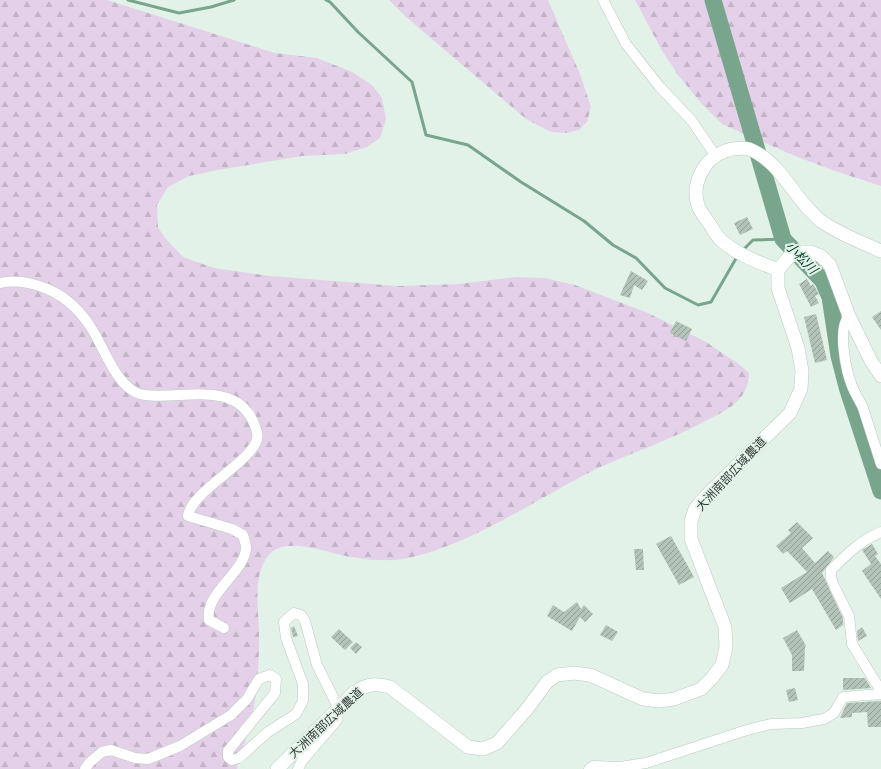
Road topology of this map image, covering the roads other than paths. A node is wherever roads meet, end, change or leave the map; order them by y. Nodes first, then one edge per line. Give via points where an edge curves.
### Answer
1 (603, 0) edge
2 (715, 155) junction
3 (881, 251) edge
4 (778, 270) junction
5 (0, 283) edge
6 (850, 316) junction
7 (881, 376) edge
8 (881, 464) edge
9 (881, 532) edge
10 (224, 628) dead end
11 (881, 692) edge
12 (339, 709) junction
13 (84, 769) edge
14 (277, 769) edge
15 (298, 769) edge
16 (589, 769) edge

1 - 2 street via 626,44 659,86 692,121
2 - 3 street via 730,149 747,148 762,156 777,169 821,221
2 - 4 street via 701,172 696,191 699,208 721,240 745,256
4 - 6 street via 789,257 801,252 821,256 830,265
4 - 12 street, 大洲南部広域農道 via 780,299 798,348 802,371 801,389 790,413 706,496 695,509 691,521 691,539 725,627 726,647 722,665 701,689 674,700 643,699 590,675 557,675 547,682 497,743 482,749 468,747 390,687 380,684 368,684 355,692
5 - 10 street via 31,283 56,292 74,305 91,326 114,370 129,388 144,395 222,396 240,404 250,414 258,434 256,444 239,464 196,499 188,516 232,529 243,536 246,547 243,559 218,593 208,612 209,620
6 - 7 street
6 - 8 street via 844,321 843,331 847,364 852,386 862,406
9 - 11 street via 868,537 831,570 835,588 849,616 852,644
11 - 16 street via 843,697 834,713 824,720 772,724 646,763 620,767 593,766
12 - 13 street via 317,665 305,621 294,613 284,622 286,638 303,684 304,700 296,714 268,732 239,758 232,760 228,757 228,751 275,693 276,679 270,675 259,679 247,699 231,715 180,746 148,759 135,758 111,750 102,752
12 - 14 street, 大洲南部広域農道
12 - 15 street via 337,720

